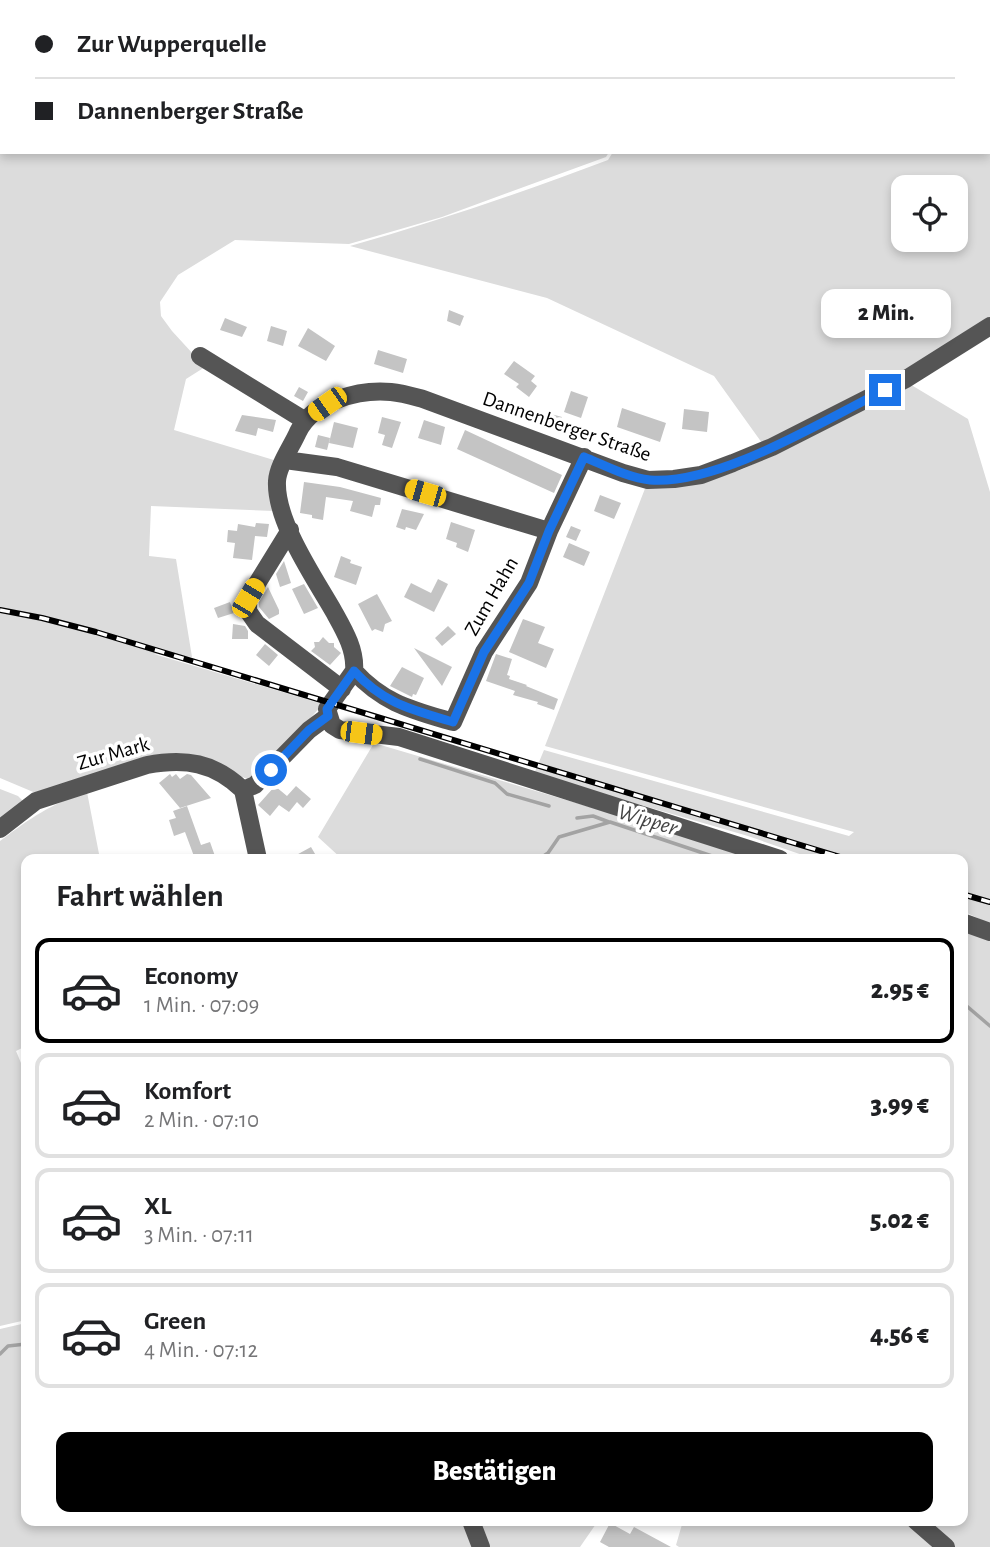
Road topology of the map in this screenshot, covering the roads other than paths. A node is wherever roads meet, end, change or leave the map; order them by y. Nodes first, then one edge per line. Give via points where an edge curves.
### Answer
1 (990, 326) edge
2 (200, 356) dead end
3 (304, 420) junction
4 (584, 457) junction
5 (285, 460) junction
6 (290, 530) junction
7 (549, 531) junction
8 (354, 671) junction
9 (342, 689) junction
10 (328, 716) junction
11 (243, 790) junction
12 (0, 829) edge
13 (257, 854) edge
14 (764, 854) edge
15 (968, 924) edge
16 (990, 932) edge
17 (473, 1526) edge
18 (922, 1526) edge
19 (481, 1547) edge
20 (946, 1547) edge

1 - 4 street, Dannenberger Straße via 906,379 772,447 701,475 648,480
2 - 3 street
3 - 4 street, Dannenberger Straße via 338,399 389,392 422,399
3 - 5 street
4 - 7 street, Zum Hahn
5 - 6 street via 277,478 278,498
5 - 7 street via 337,467
6 - 8 street via 345,632
6 - 9 street via 248,598 248,611 273,638
7 - 8 street, Zum Hahn via 529,583 484,652 453,722 394,704
8 - 9 street
9 - 10 street via 327,709
10 - 11 street via 255,785
10 - 14 street via 340,730 400,737
11 - 12 street, Zur Mark via 211,768 164,762 36,801
11 - 13 street
15 - 16 street
17 - 19 street
18 - 20 street

